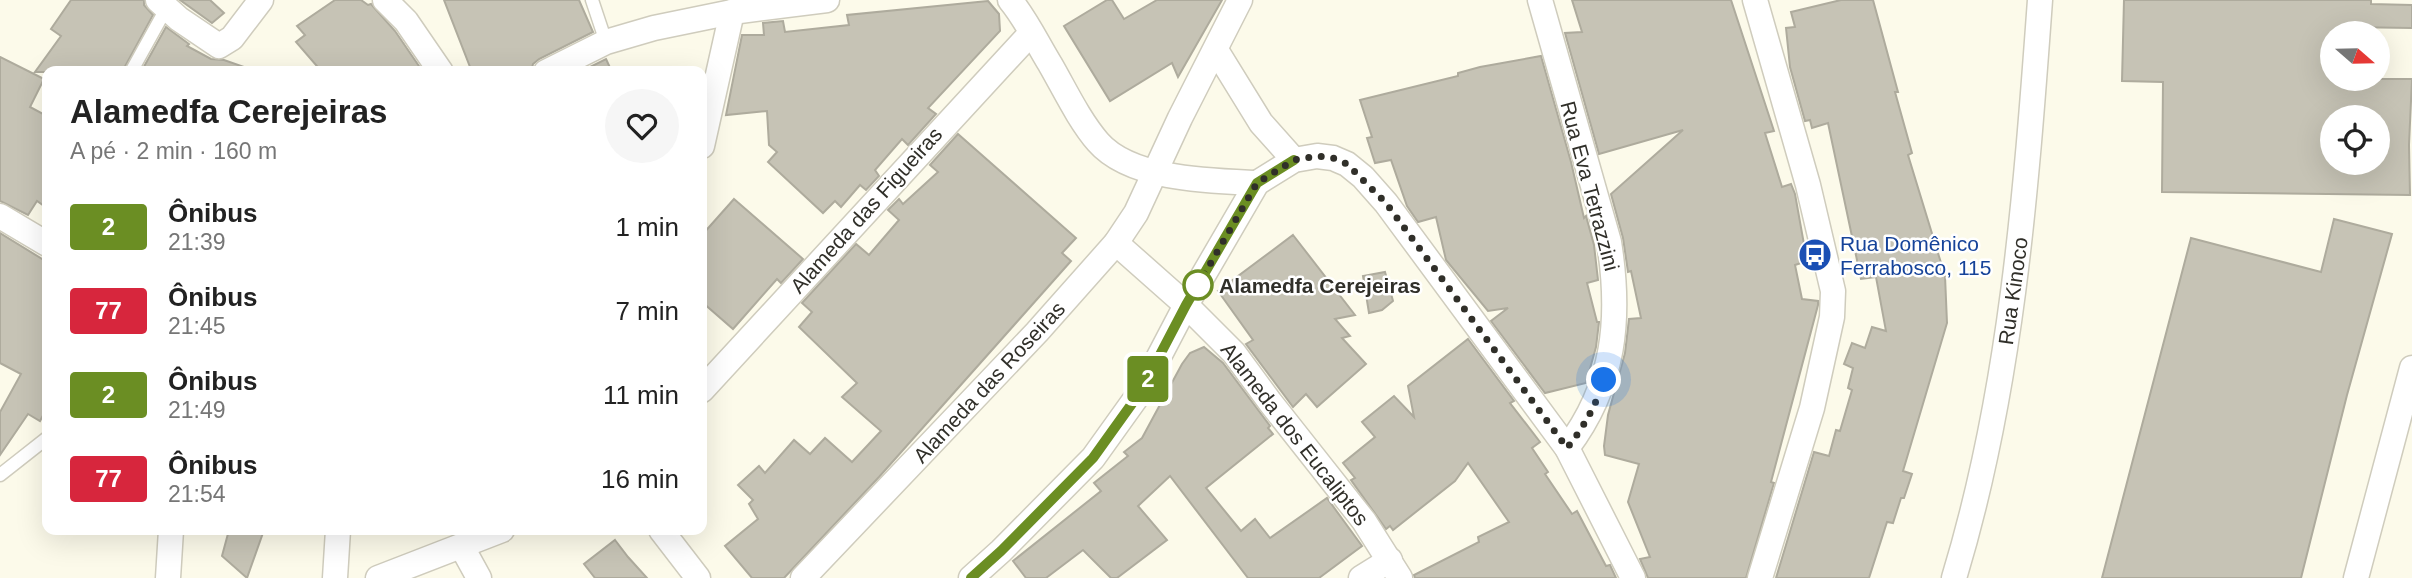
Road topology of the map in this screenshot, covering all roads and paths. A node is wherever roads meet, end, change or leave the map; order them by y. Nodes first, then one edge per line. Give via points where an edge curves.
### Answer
1 (261, 0) edge
2 (386, 0) edge
3 (592, 0) edge
4 (827, 0) edge
5 (1010, 0) edge
6 (1240, 0) edge
7 (1540, 0) edge
8 (1755, 0) edge
9 (2040, 0) edge
10 (162, 4) edge
11 (732, 12) junction
12 (1031, 33) junction
13 (606, 42) junction
14 (1216, 50) junction
15 (134, 66) edge
16 (437, 66) edge
17 (558, 66) edge
18 (707, 124) edge
19 (1294, 160) junction
20 (1155, 171) junction
21 (1257, 183) junction
22 (0, 216) edge
23 (42, 241) edge
24 (1116, 243) junction
25 (1186, 305) junction
26 (2412, 368) edge
27 (707, 385) edge
28 (42, 442) edge
29 (1567, 448) junction
30 (0, 475) edge
31 (171, 535) edge
32 (338, 535) edge
33 (490, 535) edge
34 (665, 535) edge
35 (462, 547) junction
36 (1395, 569) edge
37 (168, 578) edge
38 (335, 578) edge
39 (378, 578) edge
40 (479, 578) edge
41 (698, 578) edge
42 (803, 578) edge
43 (971, 578) edge
44 (1361, 578) edge
45 (1633, 578) edge
46 (1760, 578) edge
47 (1954, 578) edge
48 (2356, 578) edge

1 - 10 street via 232,38 219,47
2 - 16 street
3 - 13 lane
4 - 11 street
5 - 12 street
6 - 14 street, Alameda das Roseiras
7 - 29 street, Rua Eva Tetrazzini via 1609,242 1615,279 1616,315 1609,363 1598,397
8 - 46 street via 1833,291 1828,340 1812,408
9 - 47 street, Rua Kinoco via 2022,222 2006,343 1976,496
10 - 15 lane
11 - 13 street
11 - 18 street
12 - 20 street via 1099,143 1115,157
12 - 27 street, Alameda das Figueiras
13 - 17 street
14 - 19 street via 1261,123
14 - 20 street, Alameda das Roseiras
19 - 21 street
19 - 29 street via 1333,158 1363,177
20 - 21 street via 1207,181
20 - 24 street, Alameda das Roseiras
21 - 25 street
22 - 23 street
24 - 25 street, Alameda dos Eucaliptos
24 - 42 street, Alameda das Roseiras
25 - 36 street, Alameda dos Eucaliptos via 1234,353 1364,521
25 - 43 street via 1141,391 1093,458
26 - 48 street
28 - 30 lane
29 - 45 street
31 - 37 street
32 - 38 street
33 - 35 street
34 - 41 street
35 - 39 street
35 - 40 street
36 - 44 street

